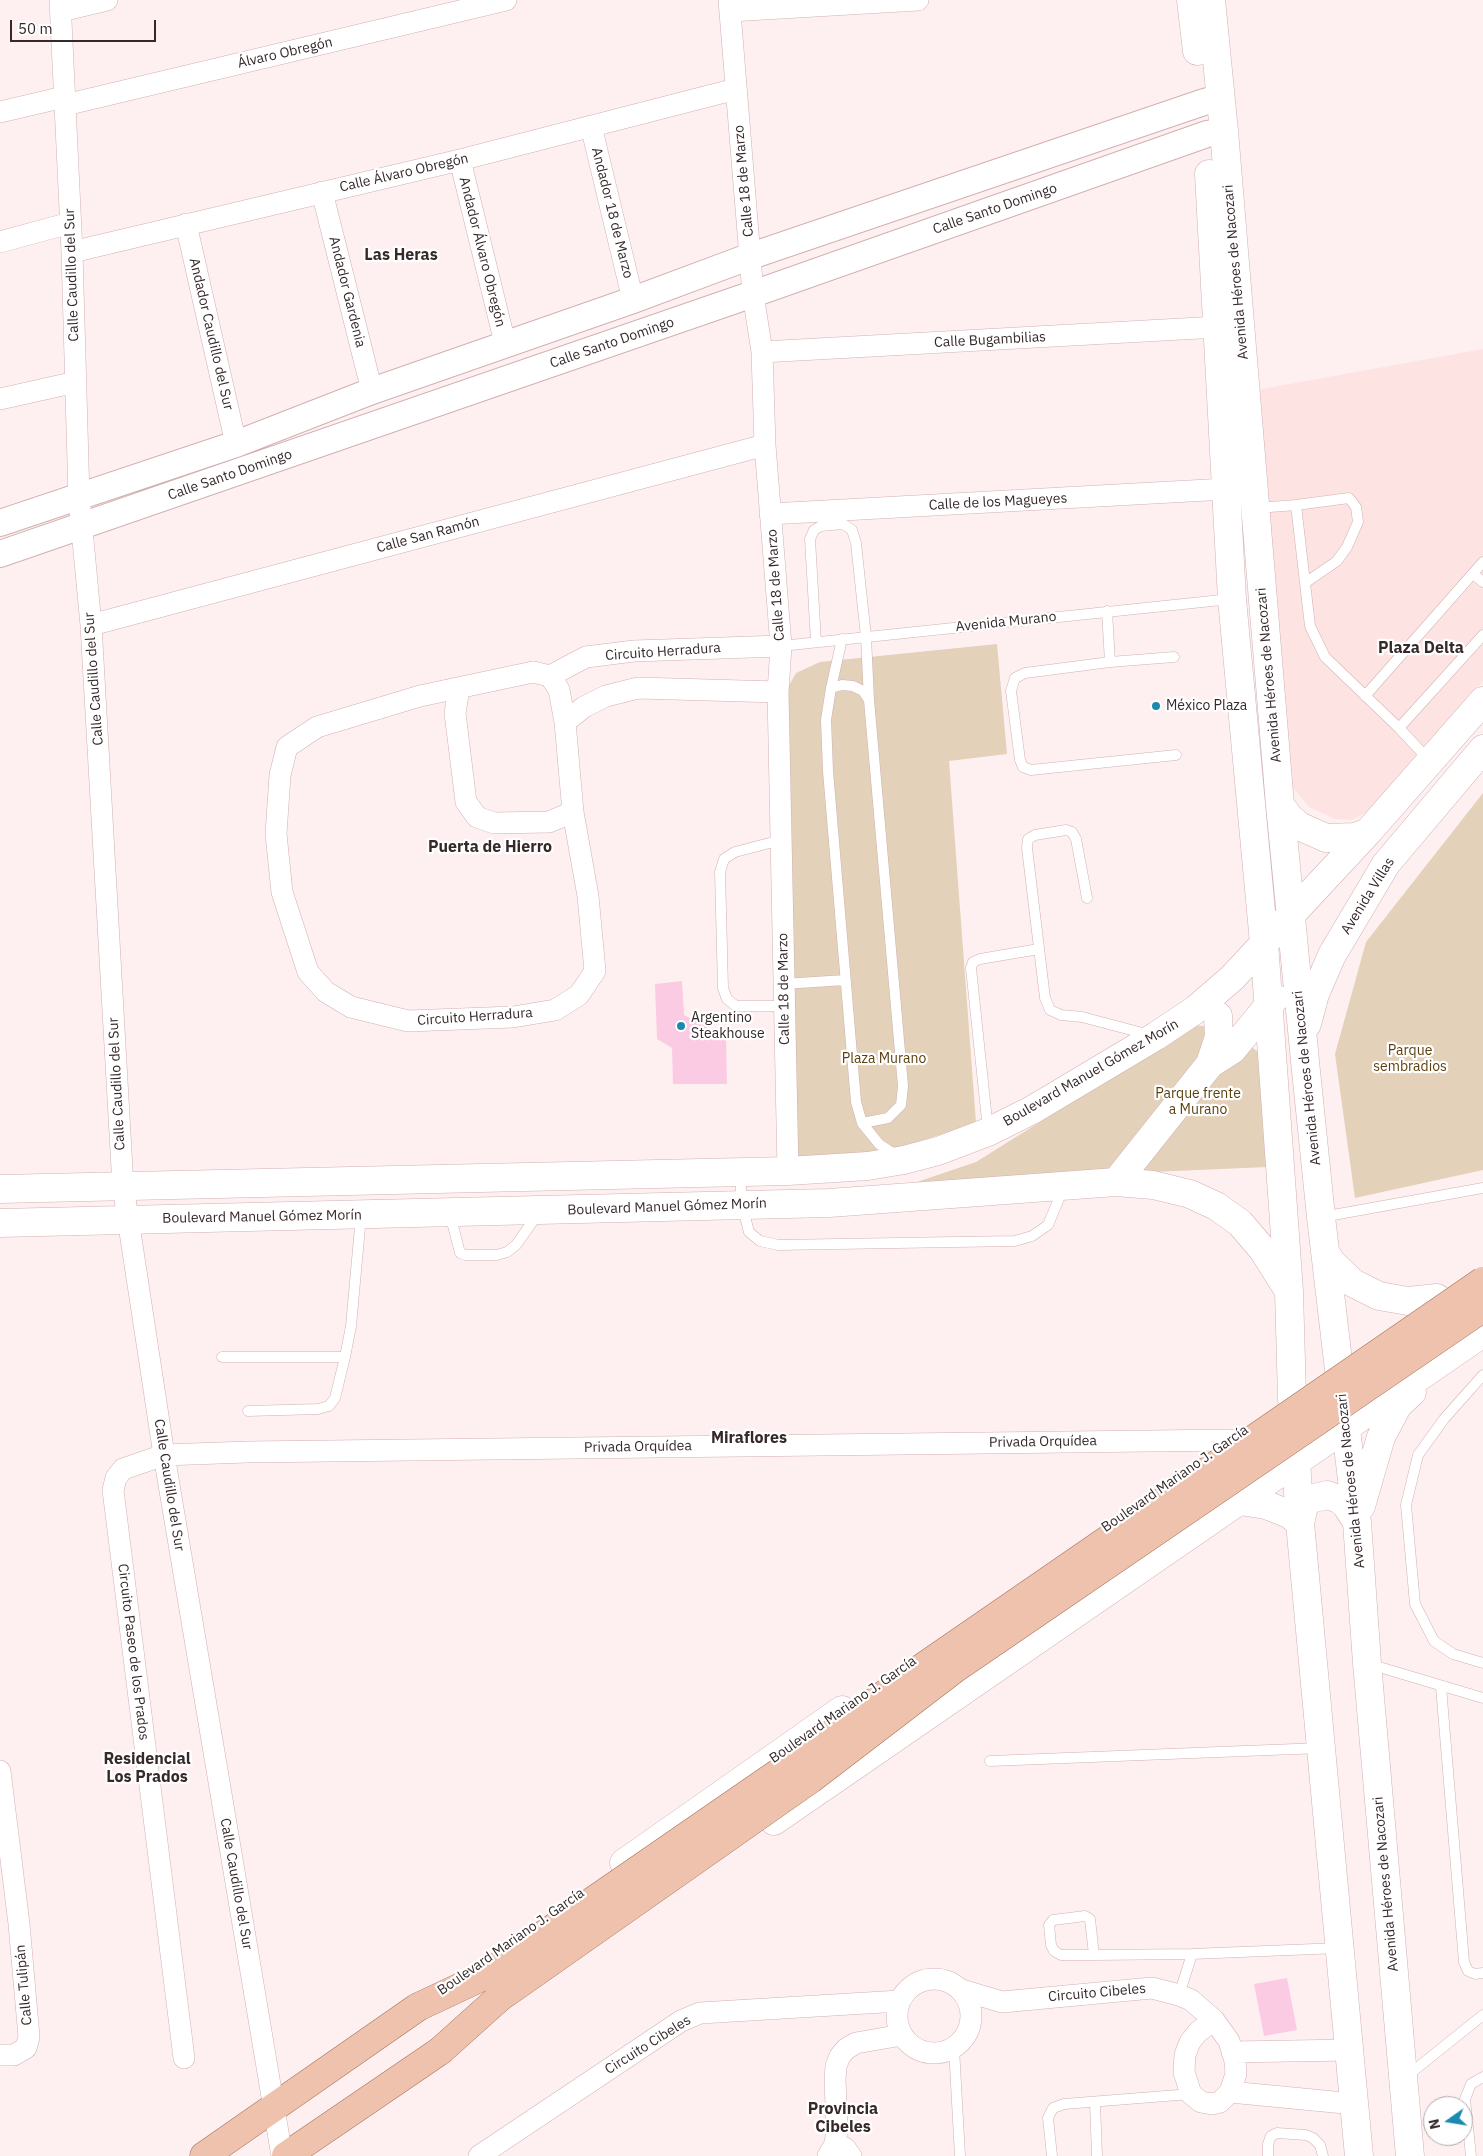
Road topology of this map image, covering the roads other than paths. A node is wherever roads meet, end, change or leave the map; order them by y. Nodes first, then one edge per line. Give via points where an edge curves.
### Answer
1 (107, 0) edge
2 (506, 0) edge
3 (918, 0) edge
4 (1191, 0) edge
5 (1211, 0) edge
6 (854, 2) edge
7 (60, 5) edge
8 (730, 5) edge
9 (736, 89) junction
10 (1212, 100) junction
11 (64, 101) junction
12 (0, 112) edge
13 (591, 126) junction
14 (1215, 133) junction
15 (460, 160) junction
16 (1003, 170) junction
17 (322, 192) junction
18 (1013, 202) junction
19 (70, 223) junction
20 (186, 224) junction
21 (0, 242) edge
22 (72, 252) junction
23 (751, 256) junction
24 (753, 294) junction
25 (634, 300) junction
26 (1218, 327) junction
27 (505, 343) junction
28 (762, 352) junction
29 (76, 382) junction
30 (372, 391) junction
31 (0, 399) edge
32 (236, 444) junction
33 (765, 445) junction
34 (1226, 489) junction
35 (79, 498) junction
36 (1296, 505) junction
37 (1255, 508) junction
38 (770, 514) junction
39 (0, 523) edge
40 (81, 527) junction
41 (0, 554) edge
42 (1483, 562) edge
43 (1473, 574) junction
44 (1483, 582) edge
45 (1305, 583) junction
46 (1232, 598) junction
47 (1107, 611) junction
48 (91, 624) junction
49 (1483, 635) edge
50 (866, 637) junction
51 (842, 639) junction
52 (816, 642) junction
53 (781, 646) junction
54 (1174, 657) dead end
55 (1110, 662) junction
56 (550, 676) junction
57 (459, 688) junction
58 (831, 688) junction
59 (778, 692) junction
60 (1365, 696) junction
61 (869, 700) junction
62 (1483, 701) edge
63 (564, 722) junction
64 (1399, 728) junction
65 (1483, 749) edge
66 (1176, 755) dead end
67 (1431, 762) junction
68 (1280, 805) junction
69 (573, 812) junction
70 (1368, 832) junction
71 (781, 840) junction
72 (1386, 864) junction
73 (1087, 898) dead end
74 (1291, 914) junction
75 (1264, 943) junction
76 (1039, 949) junction
77 (1296, 972) junction
78 (846, 980) junction
79 (784, 984) junction
80 (784, 1006) junction
81 (1268, 1007) junction
82 (1206, 1013) junction
83 (1248, 1030) junction
84 (1156, 1036) junction
85 (1303, 1037) junction
86 (1271, 1046) junction
87 (1210, 1064) junction
88 (1306, 1071) junction
89 (862, 1123) junction
90 (988, 1132) junction
91 (904, 1160) junction
92 (788, 1171) junction
93 (740, 1172) junction
94 (1116, 1182) junction
95 (123, 1186) junction
96 (1064, 1186) junction
97 (1483, 1188) edge
98 (0, 1189) edge
99 (742, 1205) junction
100 (540, 1211) junction
101 (450, 1213) junction
102 (361, 1215) junction
103 (1321, 1217) junction
104 (128, 1219) junction
105 (0, 1223) edge
106 (1325, 1252) junction
107 (1483, 1267) edge
108 (1483, 1282) edge
109 (1289, 1291) junction
110 (1437, 1298) junction
111 (1483, 1308) edge
112 (1483, 1333) edge
113 (222, 1357) dead end
114 (345, 1357) junction
115 (1443, 1361) junction
116 (1339, 1366) junction
117 (1483, 1375) edge
118 (1292, 1398) junction
119 (248, 1411) dead end
120 (1346, 1427) junction
121 (1232, 1440) junction
122 (164, 1455) junction
123 (1296, 1462) junction
124 (1240, 1501) junction
125 (1357, 1522) junction
126 (1300, 1523) junction
127 (1034, 1576) junction
128 (1068, 1620) junction
129 (1366, 1663) junction
130 (1483, 1663) edge
131 (1441, 1687) junction
132 (1483, 1698) edge
133 (1322, 1748) junction
134 (990, 1761) dead end
135 (0, 1771) edge
136 (9, 1924) edge
137 (1340, 1948) junction
138 (1192, 1954) junction
139 (1094, 1955) junction
140 (1483, 1973) edge
141 (962, 1990) junction
142 (1179, 1995) junction
143 (900, 2001) junction
144 (1002, 2002) junction
145 (418, 2007) junction
146 (1483, 2016) edge
147 (1214, 2020) junction
148 (969, 2029) junction
149 (902, 2035) junction
150 (954, 2048) junction
151 (1350, 2050) junction
152 (440, 2051) junction
153 (1232, 2052) junction
154 (0, 2055) edge
155 (184, 2058) dead end
156 (1483, 2077) edge
157 (1404, 2078) junction
158 (1230, 2092) junction
159 (1191, 2094) junction
160 (1095, 2102) junction
161 (1355, 2104) junction
162 (274, 2108) junction
163 (221, 2151) edge
164 (838, 2152) edge
165 (282, 2156) edge
166 (286, 2156) edge
167 (479, 2156) edge
168 (960, 2156) edge
169 (1052, 2156) edge
170 (1097, 2156) edge
171 (1268, 2156) edge
172 (1323, 2156) edge
173 (1359, 2156) edge
174 (1410, 2156) edge
175 (1471, 2156) edge

1 - 7 street
2 - 11 street, Álvaro Obregón
3 - 6 street
4 - 10 main road, Avenida Héroes de Nacozari
5 - 10 main road, Avenida Héroes de Nacozari
6 - 8 street
7 - 11 street, Calle Caudillo del Sur
8 - 9 street, Calle 18 de Marzo
9 - 13 street, Calle Álvaro Obregón
9 - 23 street, Calle 18 de Marzo
10 - 14 main road, Avenida Héroes de Nacozari
10 - 16 street, Calle Santo Domingo
11 - 12 street, Álvaro Obregón
11 - 19 street, Calle Caudillo del Sur
13 - 15 street, Calle Álvaro Obregón
13 - 25 street, Andador 18 de Marzo
14 - 18 street, Calle Santo Domingo
14 - 26 main road, Avenida Héroes de Nacozari
14 - 37 main road, Avenida Héroes de Nacozari
15 - 17 street, Calle Álvaro Obregón
15 - 27 street, Andador Álvaro Obregón
16 - 18 street
16 - 23 street, Calle Santo Domingo
17 - 20 street, Calle Álvaro Obregón
17 - 30 street, Andador Gardenia
18 - 24 street, Calle Santo Domingo
19 - 21 street
19 - 22 street, Calle Caudillo del Sur
20 - 22 street, Calle Álvaro Obregón
20 - 32 street, Andador Caudillo del Sur
22 - 29 street, Calle Caudillo del Sur
23 - 24 street, Calle 18 de Marzo
23 - 25 street, Calle Santo Domingo
24 - 28 street, Calle 18 de Marzo
24 - 40 street, Calle Santo Domingo
25 - 27 street, Calle Santo Domingo
26 - 28 street, Calle Bugambilias
26 - 34 main road, Avenida Héroes de Nacozari
27 - 30 street, Calle Santo Domingo
28 - 33 street, Calle 18 de Marzo
29 - 31 street
29 - 35 street, Calle Caudillo del Sur
30 - 32 street, Calle Santo Domingo
32 - 35 street, Calle Santo Domingo
33 - 38 street, Calle 18 de Marzo
33 - 48 street, Calle San Ramón
34 - 38 street, Calle de los Magueyes
34 - 46 main road, Avenida Héroes de Nacozari
35 - 39 street, Calle Santo Domingo
35 - 40 street, Calle Caudillo del Sur
36 - 37 lane
36 - 45 lane
36 - 45 lane via 1349,498 1356,507 1358,522 1347,547 1336,560
37 - 68 main road, Avenida Héroes de Nacozari
38 - 53 street, Calle 18 de Marzo
40 - 41 street, Calle Santo Domingo
40 - 48 street, Calle Caudillo del Sur
42 - 43 lane
43 - 44 lane
43 - 60 lane
45 - 60 lane via 1310,626 1325,657
46 - 47 lane, Avenida Murano
46 - 75 main road, Avenida Héroes de Nacozari
47 - 50 lane, Avenida Murano
47 - 55 lane
48 - 95 street, Calle Caudillo del Sur
49 - 64 lane
50 - 51 lane, Avenida Murano
50 - 52 lane via 856,542 852,530 836,524 814,530 810,539
50 - 61 lane
51 - 52 lane, Avenida Murano
51 - 58 lane
52 - 53 lane, Avenida Murano
53 - 56 street, Circuito Herradura via 625,652 586,657
53 - 59 street, Calle 18 de Marzo
54 - 55 lane
55 - 66 lane via 1026,673 1015,678 1011,691 1023,767 1031,770
56 - 57 street, Circuito Herradura via 533,672
56 - 63 street, Circuito Herradura via 559,690
57 - 69 street via 455,712 466,802 477,817 494,824 550,822
57 - 69 street, Circuito Herradura via 420,696 317,727 287,747 280,775 276,834 282,892 308,972 326,992 351,1007 408,1022 513,1017 555,1010 579,995 595,971 588,896
58 - 61 lane via 853,686 863,691
58 - 78 lane via 826,720 828,771
59 - 63 street via 638,688 606,696
59 - 71 street, Calle 18 de Marzo
60 - 64 lane
61 - 89 lane via 903,1086 901,1105 888,1118
62 - 67 main road
63 - 69 street, Circuito Herradura
64 - 67 lane
65 - 72 main road, Avenida Villas
67 - 70 main road
68 - 70 main road via 1299,826 1326,838 1355,837
68 - 74 main road, Avenida Héroes de Nacozari
70 - 74 main road
71 - 79 street, Calle 18 de Marzo
71 - 80 lane via 734,852 724,859 720,872 726,999 736,1006
72 - 77 main road
72 - 85 main road, Avenida Villas via 1332,955 1315,994
73 - 76 lane via 1072,832 1066,830 1028,839
74 - 75 main road
74 - 77 main road, Avenida Héroes de Nacozari
75 - 81 main road, Avenida Héroes de Nacozari
75 - 82 main road, Boulevard Manuel Gómez Morín
76 - 84 lane via 1050,1010
76 - 90 lane via 980,959 971,968
77 - 81 main road
77 - 85 main road, Avenida Héroes de Nacozari
78 - 79 lane
78 - 89 lane via 856,1102
79 - 80 street, Calle 18 de Marzo
80 - 92 street, Calle 18 de Marzo
81 - 83 main road
81 - 86 main road, Avenida Héroes de Nacozari
82 - 83 main road
82 - 84 main road, Boulevard Manuel Gómez Morín
82 - 87 main road via 1219,1037
83 - 86 main road
83 - 87 main road via 1232,1050
84 - 90 main road, Boulevard Manuel Gómez Morín via 1032,1110
85 - 88 main road, Avenida Héroes de Nacozari
86 - 88 main road
86 - 109 main road, Avenida Héroes de Nacozari
87 - 94 main road
88 - 103 main road, Avenida Héroes de Nacozari
89 - 91 lane via 879,1144
90 - 91 main road, Boulevard Manuel Gómez Morín
91 - 92 main road, Boulevard Manuel Gómez Morín via 860,1167
92 - 93 main road, Boulevard Manuel Gómez Morín
93 - 95 main road, Boulevard Manuel Gómez Morín
93 - 99 lane
94 - 96 main road, Boulevard Manuel Gómez Morín
94 - 109 main road, Boulevard Manuel Gómez Morín via 1153,1185 1190,1194 1216,1206 1240,1223 1263,1250
95 - 98 main road, Boulevard Manuel Gómez Morín
95 - 104 street, Calle Caudillo del Sur
96 - 99 main road, Boulevard Manuel Gómez Morín via 829,1203
96 - 99 lane via 1048,1225 1032,1236 1015,1241 778,1245 760,1240 749,1232
97 - 103 lane
99 - 100 main road, Boulevard Manuel Gómez Morín
100 - 101 main road, Boulevard Manuel Gómez Morín
100 - 101 lane via 516,1245 497,1255 460,1253
101 - 102 main road, Boulevard Manuel Gómez Morín
102 - 104 main road, Boulevard Manuel Gómez Morín
102 - 114 lane
103 - 106 main road, Avenida Héroes de Nacozari
104 - 105 main road, Boulevard Manuel Gómez Morín
104 - 122 street, Calle Caudillo del Sur
106 - 110 main road via 1353,1283 1379,1296 1408,1301
106 - 116 main road, Avenida Héroes de Nacozari
107 - 110 main road, Boulevard Mariano J. García
108 - 145 main road, bridge via 912,1674 794,1762 484,1976
109 - 118 main road, Avenida Héroes de Nacozari
110 - 116 main road, Boulevard Mariano J. García
111 - 152 main road, bridge via 956,1668 811,1779 499,1998
112 - 115 main road
113 - 114 lane
114 - 119 lane via 335,1398 329,1406
115 - 120 main road
115 - 125 main road via 1398,1405 1381,1437
116 - 118 main road, Boulevard Mariano J. García
116 - 120 main road, Avenida Héroes de Nacozari
117 - 130 lane via 1444,1419 1418,1455 1406,1504 1415,1604 1434,1641 1452,1654
118 - 121 main road, Boulevard Mariano J. García
118 - 123 main road, Avenida Héroes de Nacozari
120 - 123 main road
120 - 125 main road, Avenida Héroes de Nacozari
121 - 122 street, Privada Orquídea
121 - 127 main road, Boulevard Mariano J. García
122 - 155 street, Circuito Paseo de los Prados via 124,1470 116,1478 113,1490
122 - 162 street, Calle Caudillo del Sur
123 - 124 main road
123 - 126 main road, Avenida Héroes de Nacozari
124 - 126 main road via 1266,1505 1289,1514
124 - 128 main road
125 - 126 main road via 1339,1499 1327,1495 1310,1499 1304,1506
125 - 129 main road, Avenida Héroes de Nacozari
126 - 133 main road, Avenida Héroes de Nacozari
127 - 128 main road
127 - 145 main road, Boulevard Mariano J. García
128 - 152 main road
129 - 131 lane
129 - 157 main road, Avenida Héroes de Nacozari
131 - 132 lane
131 - 140 lane via 1464,1962 1468,1971
133 - 134 lane
133 - 137 main road, Avenida Héroes de Nacozari
135 - 136 street
136 - 154 street, Calle Tulipán via 29,2036 26,2048 14,2054
137 - 138 lane
137 - 151 main road, Avenida Héroes de Nacozari
138 - 139 lane
138 - 142 lane
139 - 139 lane via 1060,1955 1054,1951 1049,1925 1053,1920 1085,1916 1090,1919
141 - 143 street via 940,1979 928,1979 907,1990
141 - 144 street, Circuito Cibeles
141 - 148 street via 971,2009
142 - 144 street, Circuito Cibeles via 1152,1988
142 - 147 street, Circuito Cibeles
143 - 149 street via 897,2012
143 - 167 street, Circuito Cibeles via 700,2012 681,2021
144 - 148 street
145 - 162 main road, Boulevard Mariano J. García
146 - 157 lane
147 - 153 street via 1223,2030
147 - 159 street via 1198,2032 1185,2055 1184,2072
148 - 150 street
149 - 150 street via 920,2051 932,2054
149 - 164 street via 856,2043 840,2056 835,2080
150 - 168 lane
151 - 153 street
151 - 161 main road, Avenida Héroes de Nacozari
152 - 166 main road
153 - 158 street via 1236,2074
156 - 175 lane via 1471,2084 1464,2099
157 - 174 main road, Avenida Héroes de Nacozari
158 - 159 street via 1220,2102 1212,2104 1201,2102
158 - 161 street
159 - 160 lane
160 - 169 lane via 1053,2108 1048,2118
160 - 170 lane
161 - 173 main road, Avenida Héroes de Nacozari
162 - 163 main road, Boulevard Mariano J. García
162 - 165 street, Calle Caudillo del Sur
171 - 172 lane via 1271,2136 1277,2133 1313,2138 1320,2145

